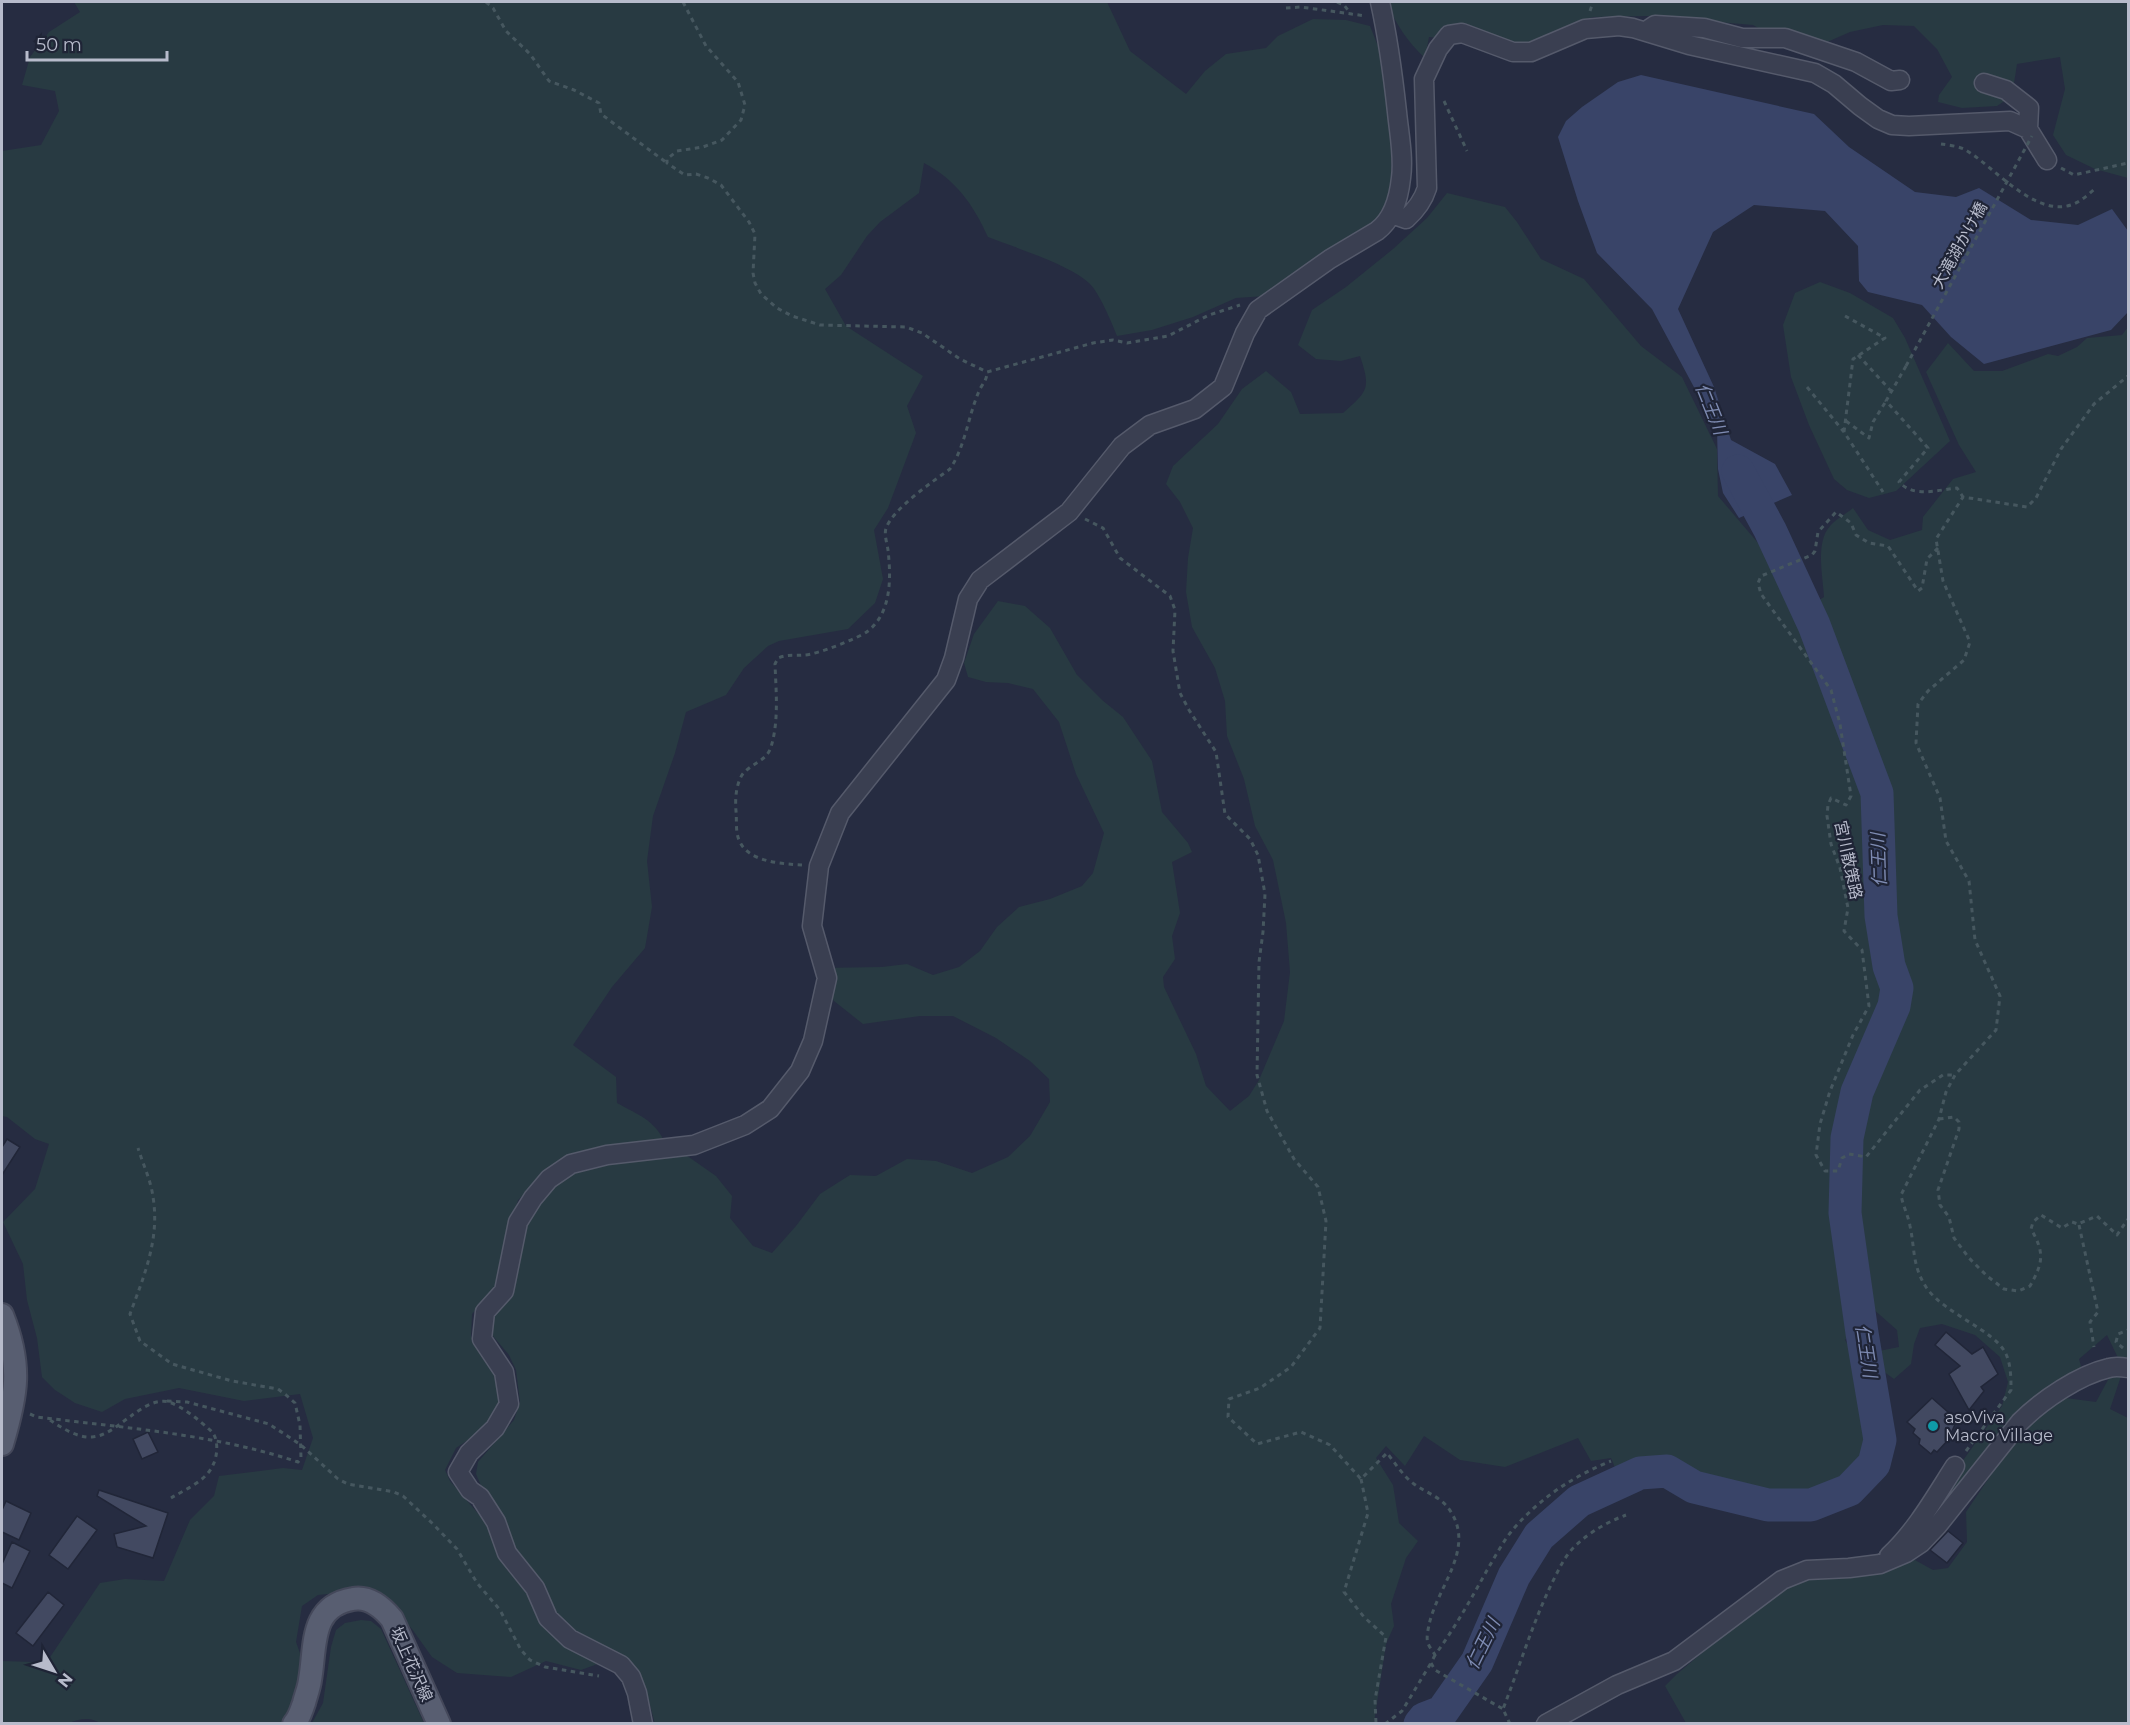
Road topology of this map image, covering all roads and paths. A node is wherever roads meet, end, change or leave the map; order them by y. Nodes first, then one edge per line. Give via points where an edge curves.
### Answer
1 (486, 2) edge
2 (683, 2) edge
3 (1337, 2) edge
4 (1381, 7) edge
5 (1286, 8) dead end
6 (1351, 14) junction
7 (1645, 32) junction
8 (1427, 71) junction
9 (1900, 80) dead end
10 (1984, 83) dead end
11 (2030, 133) junction
12 (1932, 143) dead end
13 (1467, 151) dead end
14 (2047, 160) joint
15 (667, 163) junction
16 (2128, 163) edge
17 (2096, 188) dead end
18 (1392, 214) junction
19 (1265, 305) junction
20 (1845, 316) dead end
21 (1858, 355) junction
22 (987, 372) junction
23 (2128, 376) edge
24 (1807, 387) dead end
25 (1891, 391) junction
26 (1886, 401) junction
27 (1846, 421) junction
28 (1844, 432) junction
29 (1884, 492) dead end
30 (1963, 497) junction
31 (1070, 512) junction
32 (1938, 548) junction
33 (819, 866) junction
34 (1955, 1075) junction
35 (1939, 1119) junction
36 (138, 1148) dead end
37 (2128, 1219) edge
38 (2078, 1224) junction
39 (2, 1315) edge
40 (2128, 1330) edge
41 (2094, 1347) dead end
42 (2125, 1368) edge
43 (167, 1401) junction
44 (13, 1408) junction
45 (49, 1419) junction
46 (118, 1427) junction
47 (216, 1441) junction
48 (2, 1444) edge
49 (301, 1445) junction
50 (1611, 1461) dead end
51 (1955, 1466) joint
52 (1361, 1479) junction
53 (171, 1498) dead end
54 (1626, 1515) dead end
55 (1880, 1564) junction
56 (1435, 1655) junction
57 (1431, 1663) junction
58 (606, 1677) dead end
59 (1503, 1709) junction
60 (1547, 1723) edge
61 (294, 1724) edge
62 (439, 1724) edge
63 (643, 1724) edge
64 (1376, 1724) edge
65 (1385, 1724) edge
66 (1510, 1724) edge

1 - 15 path via 549,81 599,104 601,114
2 - 15 path via 706,46 738,82 745,105 741,120 722,140 677,151
3 - 6 path
4 - 6 path via 1365,16
4 - 18 street via 1402,175
5 - 6 path
7 - 8 street via 1619,26 1585,29 1523,53 1462,33 1449,35
7 - 9 street via 1654,25 1704,28 1742,38 1785,39 1856,62 1891,81
7 - 11 street via 1815,73 1892,125 2010,121
8 - 13 path
8 - 18 street via 1423,101 1427,188 1417,209 1406,219
10 - 11 street via 2006,90 2029,108
11 - 14 street
11 - 25 path, 大滝湖かけ橋, bridge
12 - 17 path via 1963,149 2038,202 2065,206 2080,202
14 - 16 path via 2074,176
15 - 22 path via 685,175 702,176 721,185 755,234 755,283 777,308 820,325 906,327
18 - 19 street via 1377,231
19 - 22 path via 1242,304 1209,315 1168,336 1127,343 1093,343
19 - 31 street via 1245,333 1223,387 1195,409 1150,424 1122,446
20 - 21 path via 1885,338
21 - 25 path
21 - 27 path via 1853,359
22 - 33 path via 950,469 904,504 887,525 888,592 877,622 867,633 817,653 788,654 775,664 776,720 771,749 739,781 735,801 737,834 749,854 764,860
23 - 30 path via 2094,404 2061,449 2036,498 2027,507
24 - 28 path
25 - 26 path, 大滝湖かけ橋
26 - 27 path, 大滝湖かけ橋 via 1869,438
26 - 30 path via 1928,448 1899,482 1914,492 1957,488
27 - 28 path
28 - 29 path
30 - 32 path via 1936,539
31 - 33 street via 980,580 968,599 946,680 840,813
31 - 52 path via 1102,528 1120,558 1170,596 1175,610 1173,651 1180,693 1216,752 1225,814 1250,839 1260,865 1265,894 1257,1075 1267,1111 1293,1159 1318,1187 1326,1221 1320,1328 1291,1367 1260,1388 1229,1399 1228,1417 1257,1444 1301,1432 1329,1445
32 - 34 path via 1943,581 1970,642 1964,660 1918,704 1916,743 1940,798 1946,841 1969,880 1975,940 2000,996 1996,1030
32 - 34 path, 宮川散策路 via 1927,559 1922,588 1917,591 1888,546 1869,543 1856,535 1851,523 1836,512 1818,532 1812,555 1761,576 1758,583 1761,594 1831,690 1851,796 1846,805 1831,798 1827,816 1848,908 1844,931 1862,950 1869,1006 1834,1081 1820,1124 1816,1155 1826,1170 1838,1171 1842,1158 1850,1154 1866,1157 1920,1090 1943,1075
33 - 63 street via 812,926 827,978 813,1041 801,1071 770,1109 745,1125 694,1145 607,1155 571,1164 549,1179 518,1222 504,1291 485,1312 482,1339 504,1372 509,1404 495,1428 469,1453 458,1472 496,1522 507,1553 535,1588 548,1618 570,1639 621,1665 631,1677
34 - 35 path
35 - 38 path via 1954,1117 1959,1122 1938,1190 1940,1205 1954,1238 1969,1258 2004,1289 2018,1291 2030,1286 2037,1274 2042,1257 2031,1229 2040,1215 2062,1228 2072,1222
35 - 51 path via 1901,1195 1910,1225 1914,1262 1927,1289 1956,1316 1990,1336 2006,1353 2012,1390
36 - 49 path via 153,1196 156,1232 130,1314 140,1341 172,1364 278,1389 295,1403
37 - 38 path via 2117,1235 2097,1216
38 - 41 path via 2098,1312 2090,1322
39 - 44 main road via 14,1362
40 - 42 path via 2118,1334 2116,1342 2124,1349
42 - 55 street via 2111,1367 2087,1376 2035,1407 1921,1543
43 - 46 path via 132,1414
43 - 47 path via 213,1432
43 - 49 path via 187,1402 268,1424
44 - 45 path
44 - 48 main road
45 - 46 path
45 - 46 path via 84,1437 95,1437
46 - 47 path
47 - 49 path via 260,1449 298,1462 302,1458
47 - 53 path via 211,1470
49 - 58 path via 338,1479 403,1496 433,1524 457,1549 530,1660 546,1667
50 - 56 path via 1552,1491 1516,1526
51 - 55 street via 1917,1524
52 - 56 path via 1387,1453 1412,1483 1440,1498 1458,1528 1456,1559 1429,1627 1427,1642
52 - 64 path via 1368,1513 1344,1592 1386,1637 1374,1700
54 - 59 path via 1597,1529 1563,1561
55 - 60 street via 1807,1570 1782,1580 1674,1661 1617,1685
56 - 57 path
57 - 59 path via 1441,1674
57 - 65 path via 1402,1711
59 - 66 path
61 - 62 main road, 坂上花沢線 via 310,1682 316,1627 338,1602 356,1598 374,1603 392,1619

